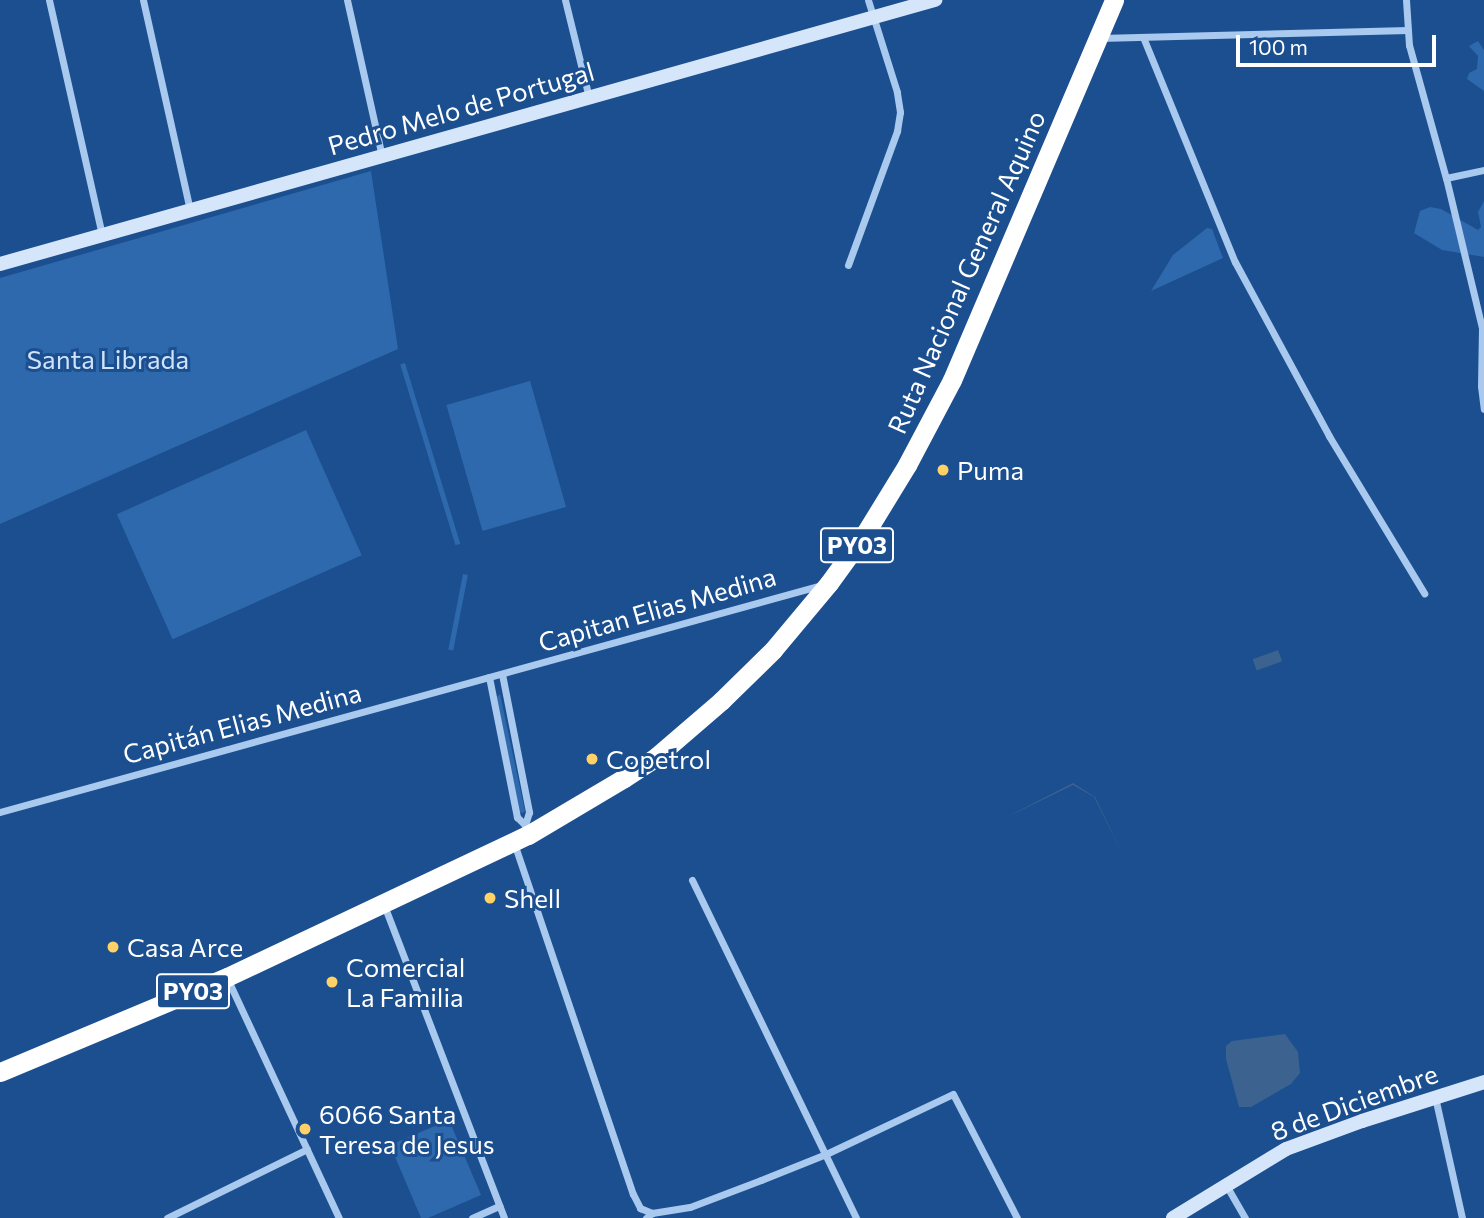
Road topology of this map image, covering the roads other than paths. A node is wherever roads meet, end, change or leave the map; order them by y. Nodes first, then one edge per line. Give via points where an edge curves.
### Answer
1 (49, 0) edge
2 (143, 0) edge
3 (347, 0) edge
4 (565, 0) edge
5 (869, 0) edge
6 (935, 0) edge
7 (1114, 0) edge
8 (1406, 0) edge
9 (874, 17) junction
10 (1408, 30) junction
11 (1143, 37) junction
12 (1099, 38) junction
13 (589, 98) junction
14 (382, 156) junction
15 (1484, 170) edge
16 (1446, 178) junction
17 (190, 210) junction
18 (102, 235) junction
19 (0, 264) edge
20 (848, 264) dead end
21 (1484, 409) edge
22 (829, 583) junction
23 (1424, 593) dead end
24 (496, 675) junction
25 (0, 812) edge
26 (522, 834) junction
27 (692, 880) dead end
28 (384, 905) junction
29 (226, 977) junction
30 (0, 1072) edge
31 (1484, 1082) edge
32 (1435, 1097) junction
33 (307, 1149) junction
34 (826, 1154) junction
35 (1226, 1184) junction
36 (499, 1206) junction
37 (649, 1216) edge
38 (171, 1218) edge
39 (339, 1218) edge
40 (472, 1218) edge
41 (504, 1218) edge
42 (856, 1218) edge
43 (1017, 1218) edge
44 (1173, 1218) edge
45 (1244, 1218) edge
46 (1462, 1218) edge

1 - 18 street
2 - 17 street
3 - 14 street
4 - 13 street
5 - 9 street
6 - 9 street, Pedro Melo de Portugal
7 - 12 highway, Ruta Nacional General Aquino / PY03
8 - 10 street
9 - 13 street, Pedro Melo de Portugal
9 - 20 street via 900,112
10 - 11 street
10 - 16 street
11 - 12 street
11 - 23 street via 1235,262 1329,436
12 - 22 highway, Ruta Nacional General Aquino / PY03 via 952,380 907,465
13 - 14 street, Pedro Melo de Portugal
14 - 17 street, Pedro Melo de Portugal
15 - 16 street
16 - 21 street via 1482,328
17 - 18 street, Pedro Melo de Portugal
18 - 19 street, Pedro Melo de Portugal
22 - 24 street, Capitan Elias Medina
22 - 26 highway, Ruta Nacional General Aquino / PY03 via 773,650 689,730 624,778
24 - 25 street, Capitán Elias Medina
24 - 26 street
24 - 26 street via 529,812
26 - 28 highway, Ruta Nacional General Aquino / PY03
26 - 37 street via 630,1186
27 - 34 street
28 - 29 highway, Ruta Nacional General Aquino / PY03
28 - 36 street
29 - 30 highway, Ruta Nacional General Aquino / PY03
29 - 33 street
31 - 32 street, 8 de Diciembre
32 - 35 street, 8 de Diciembre via 1286,1149
32 - 46 street
33 - 38 street
33 - 39 street
34 - 37 street via 690,1207
34 - 42 street
34 - 43 street via 953,1094
35 - 44 street, 8 de Diciembre
35 - 45 street
36 - 40 street
36 - 41 street

